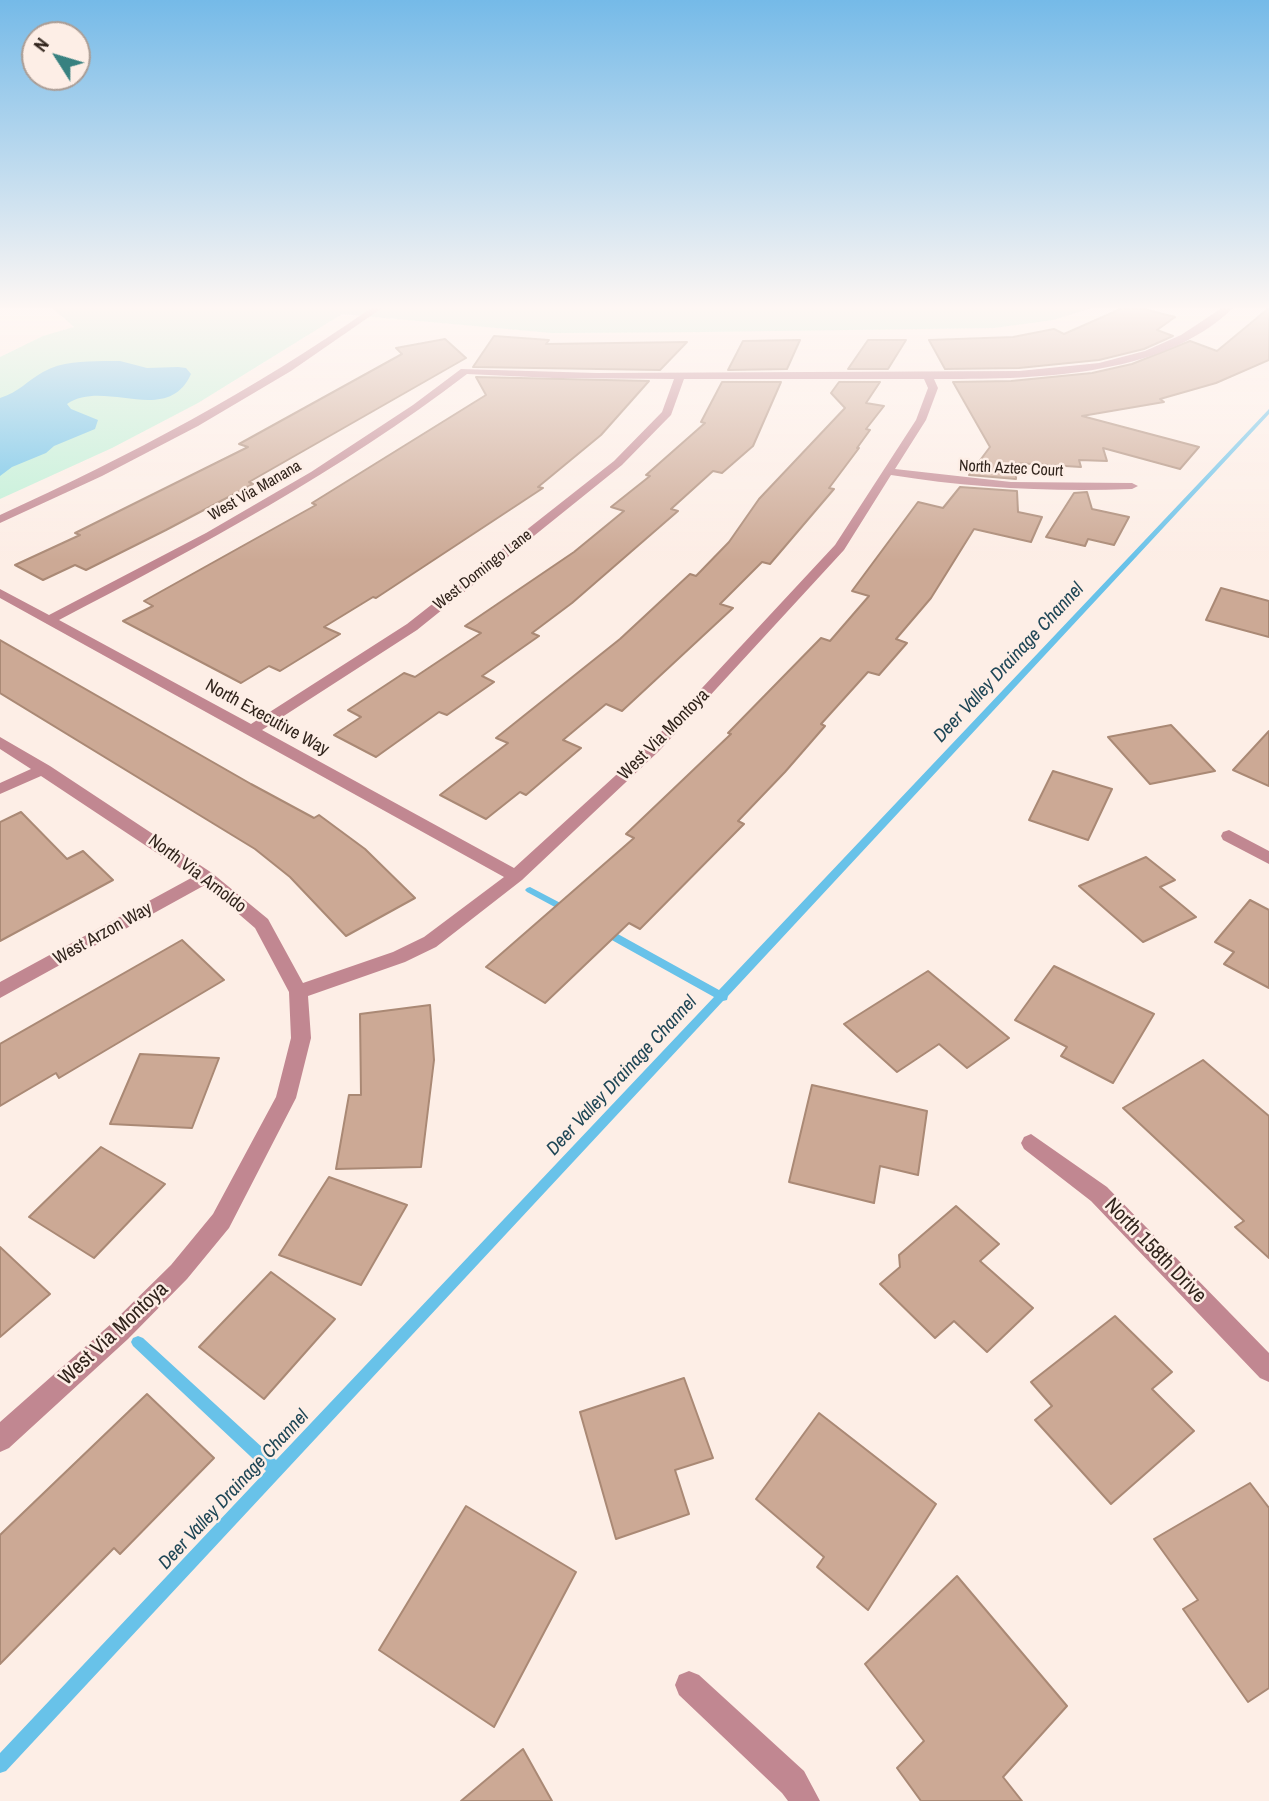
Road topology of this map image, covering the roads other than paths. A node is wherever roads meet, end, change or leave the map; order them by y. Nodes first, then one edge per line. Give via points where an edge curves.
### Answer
1 (248, 392) edge
2 (438, 392) edge
3 (674, 392) edge
4 (932, 392) edge
5 (891, 472) junction
6 (1132, 486) dead end
7 (0, 519) edge
8 (0, 593) edge
9 (50, 620) junction
10 (251, 731) junction
11 (0, 741) edge
12 (44, 769) junction
13 (0, 789) edge
14 (1229, 836) dead end
15 (1269, 858) edge
16 (516, 876) junction
17 (206, 877) junction
18 (0, 990) edge
19 (298, 992) junction
20 (1031, 1143) dead end
21 (221, 1221) joint
22 (1269, 1370) edge
23 (0, 1439) edge
24 (689, 1685) dead end
25 (805, 1801) edge

1 - 7 street via 176,434
2 - 9 street, West Via Manana via 305,480
3 - 10 street, West Domingo Lane via 667,413 618,463 412,627
4 - 5 street, West Via Montoya via 921,421
5 - 6 street, North Aztec Court via 1000,486
5 - 16 street, West Via Montoya via 840,547 758,639 654,748
8 - 9 street, North Executive Way
9 - 10 street, North Executive Way
10 - 16 street, North Executive Way
11 - 12 street, North Via Arnoldo
12 - 13 street
12 - 17 street, North Via Arnoldo
14 - 15 street
16 - 19 street, West Via Montoya via 430,942
17 - 18 street, West Arzon Way
17 - 19 street, North Via Arnoldo via 261,924
19 - 21 street, North Via Arnoldo via 301,1038 286,1098
20 - 22 street, North 158th Drive via 1100,1194
21 - 23 street, West Via Montoya via 179,1272 120,1331
24 - 25 street via 793,1782

